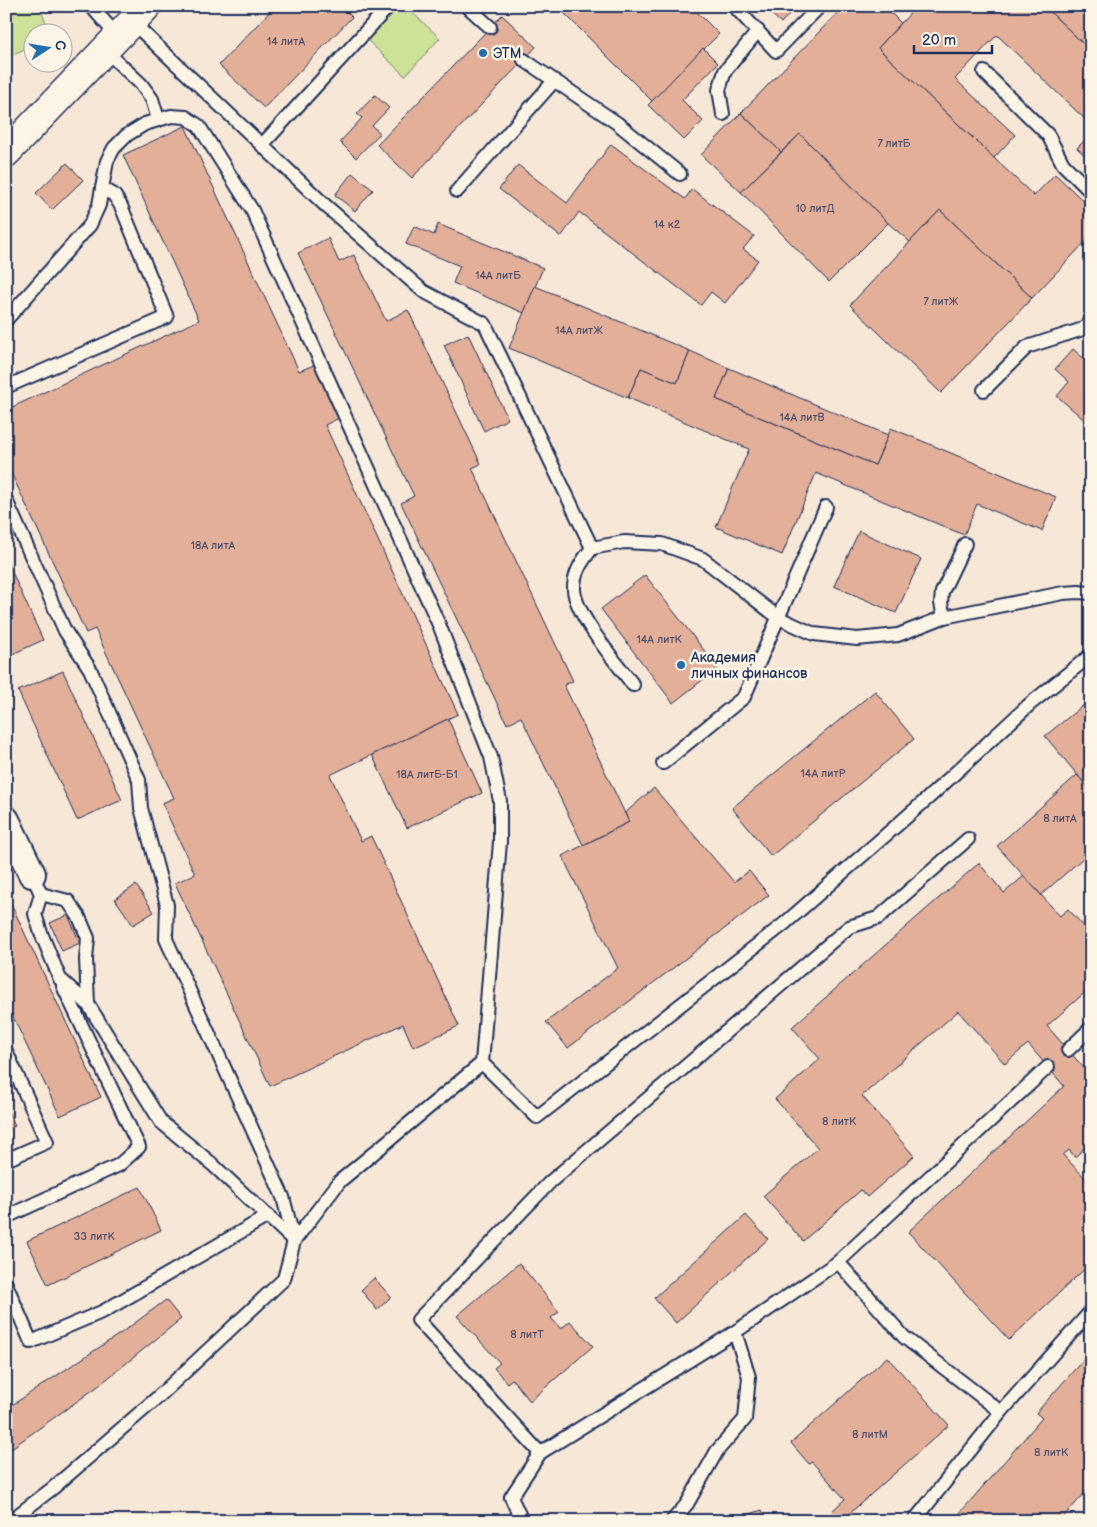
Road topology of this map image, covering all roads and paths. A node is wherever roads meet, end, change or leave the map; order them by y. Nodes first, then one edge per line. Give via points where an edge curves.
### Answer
1 (92, 6) edge
2 (389, 6) edge
3 (467, 6) edge
4 (734, 6) edge
5 (820, 6) edge
6 (490, 27) dead end
7 (125, 29) edge
8 (758, 32) junction
9 (524, 60) dead end
10 (984, 72) dead end
11 (554, 81) junction
12 (722, 114) dead end
13 (158, 118) junction
14 (262, 145) junction
15 (6, 153) edge
16 (680, 174) dead end
17 (102, 188) junction
18 (457, 191) dead end
19 (1091, 192) edge
20 (6, 320) edge
21 (1091, 321) edge
22 (6, 387) edge
23 (984, 390) dead end
24 (6, 500) edge
25 (826, 507) dead end
26 (964, 544) dead end
27 (592, 548) junction
28 (1091, 594) edge
29 (944, 616) junction
30 (778, 618) junction
31 (1091, 655) edge
32 (634, 686) dead end
33 (663, 763) dead end
34 (8, 828) edge
35 (968, 839) dead end
36 (36, 884) junction
37 (60, 979) junction
38 (88, 1004) junction
39 (1091, 1028) edge
40 (1068, 1050) dead end
41 (6, 1051) edge
42 (482, 1063) junction
43 (1048, 1068) dead end
44 (6, 1160) edge
45 (268, 1216) junction
46 (6, 1217) edge
47 (294, 1241) junction
48 (838, 1262) junction
49 (6, 1284) edge
50 (1091, 1311) edge
51 (735, 1332) junction
52 (1001, 1412) junction
53 (540, 1453) junction
54 (10, 1521) edge
55 (522, 1521) edge
56 (672, 1521) edge
57 (914, 1521) edge

1 - 7 lane
2 - 14 lane
3 - 6 lane
4 - 8 lane
5 - 8 lane via 776,51
7 - 13 lane via 141,84 152,99
7 - 14 lane
7 - 15 main road
8 - 12 lane via 725,71 719,90
9 - 11 lane
10 - 19 lane via 1048,135 1063,164
11 - 16 lane via 617,123
11 - 18 lane
13 - 17 lane via 127,135 114,148 107,161
13 - 42 lane via 186,117 199,126 252,210 440,626 491,757 500,801 500,842
14 - 27 lane via 423,291 485,324
17 - 20 lane via 90,225
17 - 22 lane via 114,194 121,206 168,317
21 - 23 lane via 1083,329 1027,347
24 - 47 lane via 65,631 90,669 139,780 141,808 167,905 166,939 283,1197
25 - 30 lane
26 - 29 lane via 942,592
27 - 30 lane via 624,542 662,544 703,559
27 - 32 lane via 579,565 574,590 583,617
28 - 29 lane via 1063,593
29 - 30 lane via 898,635 857,639 814,634
30 - 33 lane via 744,697
31 - 42 lane via 1030,704 927,800 784,924 537,1117
34 - 36 street
35 - 53 lane via 878,918 849,927 550,1182 418,1320
36 - 37 lane via 35,914
36 - 38 lane via 68,901 79,917 88,938
37 - 38 lane
37 - 46 lane via 139,1147 119,1165
38 - 45 lane via 161,1122
39 - 40 lane
41 - 44 lane via 47,1142
42 - 47 lane via 340,1180
43 - 48 lane
45 - 47 lane
45 - 49 lane via 104,1311 30,1342
47 - 54 lane via 284,1279 157,1398 54,1488
48 - 51 lane
48 - 52 lane via 904,1337
50 - 52 lane
51 - 53 lane
51 - 56 lane via 749,1377 745,1418 717,1450 687,1504
52 - 57 lane
53 - 55 lane via 511,1497

